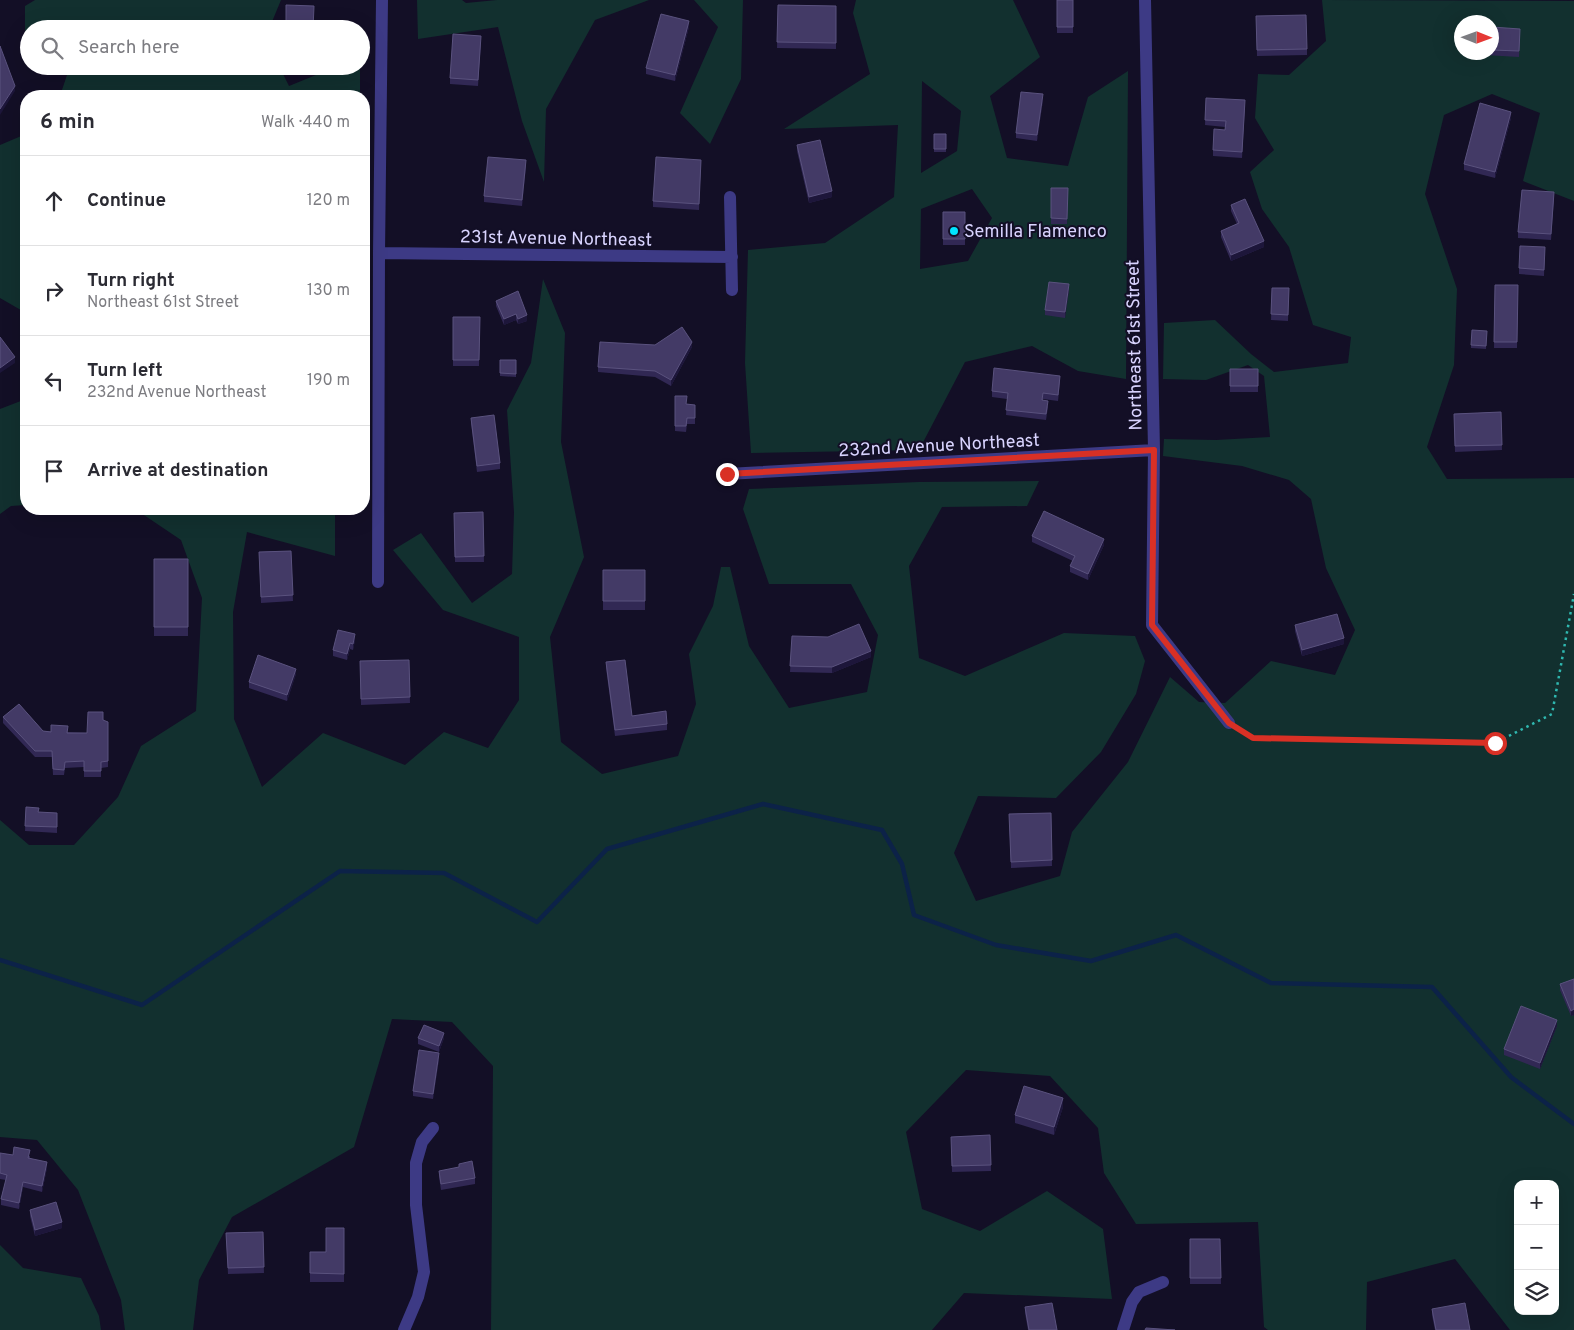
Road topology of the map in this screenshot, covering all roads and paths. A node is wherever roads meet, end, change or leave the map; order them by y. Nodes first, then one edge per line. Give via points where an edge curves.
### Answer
1 (382, 0) edge
2 (1145, 0) edge
3 (730, 197) dead end
4 (379, 254) junction
5 (732, 257) junction
6 (732, 290) dead end
7 (1154, 450) junction
8 (727, 474) dead end
9 (378, 582) dead end
10 (1574, 594) edge
11 (1229, 723) joint
12 (433, 1128) dead end
13 (1163, 1282) dead end
14 (404, 1330) edge
15 (1123, 1330) edge

1 - 4 street
2 - 7 street, Northeast 61st Street
3 - 5 street
4 - 5 street, 231st Avenue Northeast
4 - 9 street
5 - 6 street
7 - 8 street, 232nd Avenue Northeast
7 - 11 street, Northeast 61st Street via 1152,625
10 - 11 path via 1552,714 1495,743 1253,738
12 - 14 street via 422,1142 416,1163 416,1205 424,1272
13 - 15 street via 1139,1292 1132,1302

